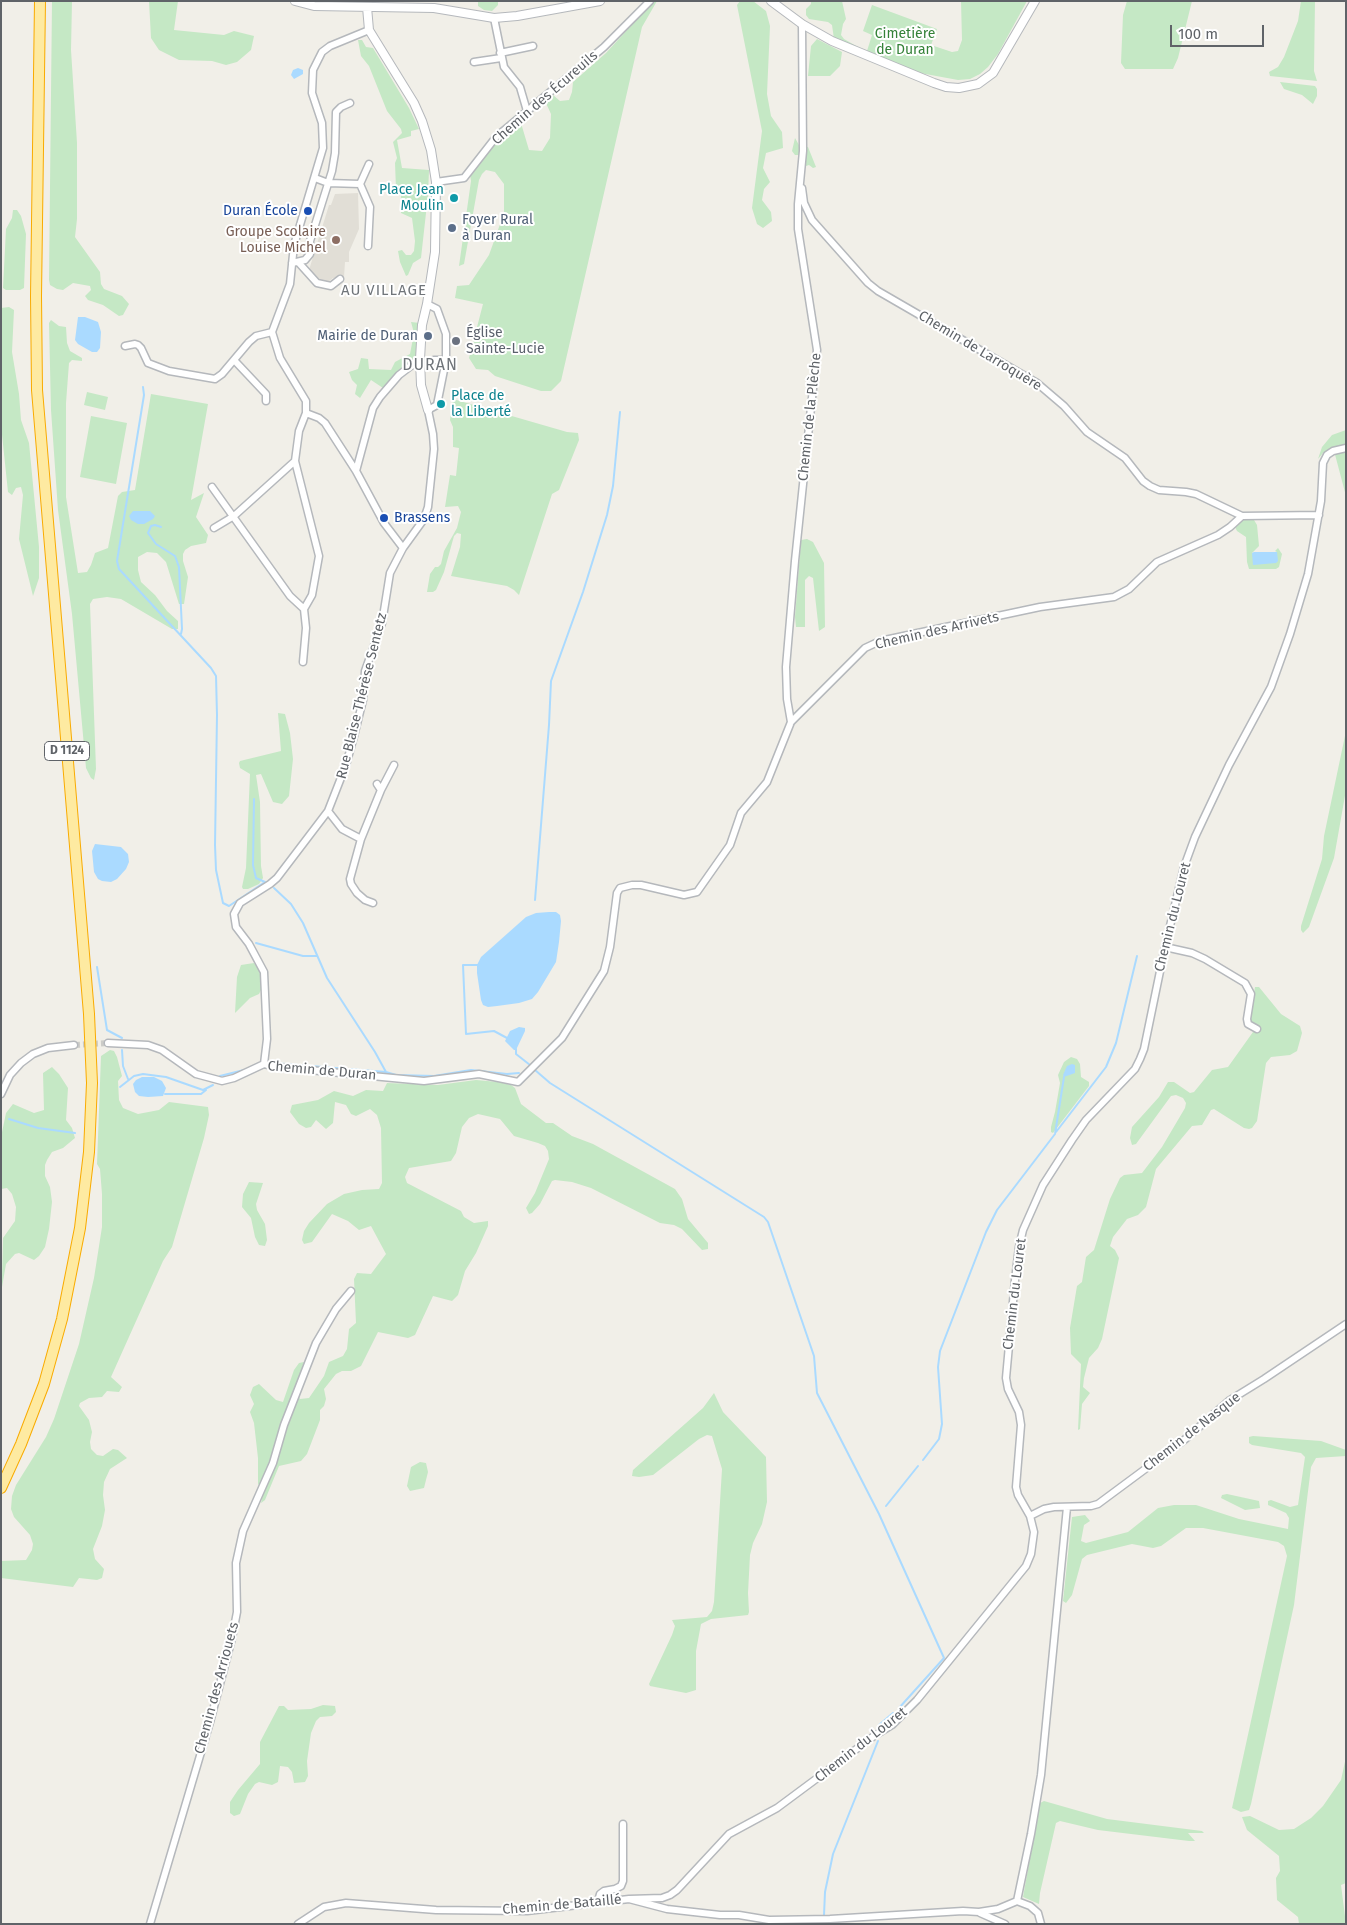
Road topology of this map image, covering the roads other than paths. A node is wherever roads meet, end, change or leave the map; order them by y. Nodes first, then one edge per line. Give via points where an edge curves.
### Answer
1 (40, 1) edge
2 (295, 1) edge
3 (600, 1) edge
4 (650, 1) edge
5 (771, 1) edge
6 (1034, 1) edge
7 (354, 4) edge
8 (367, 7) junction
9 (494, 18) junction
10 (802, 24) junction
11 (369, 30) junction
12 (534, 46) dead end
13 (501, 55) junction
14 (474, 62) dead end
15 (350, 103) dead end
16 (527, 111) junction
17 (369, 164) dead end
18 (315, 178) junction
19 (800, 179) junction
20 (436, 182) junction
21 (328, 183) junction
22 (360, 184) junction
23 (368, 246) dead end
24 (295, 263) junction
25 (340, 279) dead end
26 (427, 304) junction
27 (272, 332) junction
28 (125, 346) dead end
29 (420, 359) junction
30 (234, 360) junction
31 (434, 360) dead end
32 (446, 360) junction
33 (266, 402) dead end
34 (428, 410) junction
35 (306, 413) junction
36 (1346, 448) edge
37 (295, 461) junction
38 (356, 471) junction
39 (212, 487) dead end
40 (1319, 515) junction
41 (234, 516) junction
42 (1242, 516) junction
43 (214, 528) dead end
44 (403, 548) junction
45 (304, 609) junction
46 (303, 662) dead end
47 (791, 722) junction
48 (394, 765) dead end
49 (328, 811) junction
50 (361, 839) junction
51 (373, 903) dead end
52 (1165, 947) junction
53 (1257, 1029) dead end
54 (108, 1043) tunnel mouth
55 (74, 1046) tunnel mouth
56 (264, 1064) junction
57 (518, 1082) joint
58 (1, 1094) edge
59 (351, 1291) dead end
60 (1346, 1324) edge
61 (1, 1488) edge
62 (1067, 1507) junction
63 (1030, 1516) junction
64 (623, 1824) dead end
65 (629, 1899) junction
66 (598, 1901) dead end
67 (1017, 1901) junction
68 (979, 1912) junction
69 (150, 1924) edge
70 (298, 1924) edge
71 (1006, 1924) edge
72 (1041, 1924) edge

1 - 61 highway, D 1124 via 37,390 89,1004 92,1083 89,1152 80,1228 62,1320 44,1384
2 - 7 street via 314,6
3 - 9 street
4 - 16 street, Chemin des Écureuils via 604,48
5 - 10 street
6 - 10 street via 993,73 978,84 965,88 934,83 861,54
7 - 8 street
8 - 9 street via 434,8
8 - 11 street
9 - 13 street
10 - 19 street, Chemin de la Plèche via 803,151
11 - 18 street via 330,46 319,56 313,70 312,92 324,135
11 - 20 street via 422,121
12 - 13 street
13 - 14 street
13 - 16 street via 508,72 520,87
15 - 21 street via 336,112 335,153
16 - 20 street, Chemin des Écureuils via 496,137 464,178
17 - 22 street
18 - 21 street
18 - 24 street via 294,245
19 - 42 street, Chemin de Larroquère via 804,203 812,220 868,283 1038,383 1088,432 1125,458 1150,486 1196,494
19 - 47 street, Chemin de la Plèche via 799,247 817,350 786,667
20 - 26 street via 437,235
21 - 22 street
21 - 24 street via 310,241 310,254 305,260
22 - 23 street via 370,207
24 - 25 street via 317,283 331,286
24 - 27 street
26 - 29 street
26 - 32 street via 435,307 442,318
27 - 30 street via 253,338
27 - 35 street via 280,358 306,401
28 - 30 street via 138,345 148,363 212,378 222,374
29 - 34 street via 421,385
29 - 38 street via 399,375 373,408
30 - 33 street via 266,394
31 - 32 street
32 - 34 street via 437,405
34 - 44 street, Rue Blaise Thérèse Sentetz via 434,449 430,498 424,519
35 - 37 street via 299,431
35 - 38 street via 325,423
36 - 40 street, Chemin du Louret via 1333,451 1323,463
37 - 41 street
37 - 45 street via 319,556 312,595
38 - 44 street via 384,522
39 - 41 street
40 - 42 street
40 - 52 street, Chemin du Louret via 1308,574 1290,634 1271,687 1244,733 1195,837 1184,867
41 - 43 street
41 - 45 street via 290,596
42 - 47 street, Chemin des Arrivets via 1218,535 1157,562 1129,589 1114,597 1040,608 872,644
44 - 49 street, Rue Blaise Thérèse Sentetz via 390,573 382,623 365,671 363,700 356,728
45 - 46 street
47 - 57 street, Chemin des Arrivets via 767,782 740,813 730,845 697,892 684,895 632,885 620,888 616,893 604,971 562,1038
48 - 50 street via 379,787
49 - 50 street via 342,829
49 - 56 street, Rue Blaise Thérèse Sentetz via 276,878 240,903 234,914 236,927 250,944 264,972 267,1039
50 - 51 street via 350,879 357,893
52 - 53 street via 1205,959 1245,984 1251,994 1248,1024
52 - 63 street, Chemin du Louret via 1144,1049 1135,1069 1086,1120 1043,1185 1023,1230 1006,1378 1021,1425 1016,1487
54 - 56 street, Chemin de Duran via 148,1045 162,1050 196,1074 222,1081
55 - 58 street via 48,1048 33,1054 10,1076
56 - 57 street, Chemin de Duran via 424,1081 479,1074
59 - 69 street, Chemin des Arriouets via 316,1343 273,1463 243,1531 236,1563 237,1612 232,1638
60 - 62 street, Chemin de Nasque via 1230,1400 1115,1493 1091,1506
62 - 63 street, Chemin de Nasque via 1044,1509
62 - 67 street via 1041,1774
63 - 65 street, Chemin du Louret via 1034,1532 1026,1566 917,1700 892,1725 777,1808 729,1834 670,1895
64 - 66 street via 623,1882 621,1886 600,1894
65 - 68 street, Chemin de Bataillé via 667,1908 769,1920
65 - 70 street, Chemin de Bataillé via 527,1910 436,1910 346,1903 316,1910
67 - 68 street, Chemin de Bataillé
67 - 72 street via 1038,1913
68 - 71 street, Chemin de Bataillé

